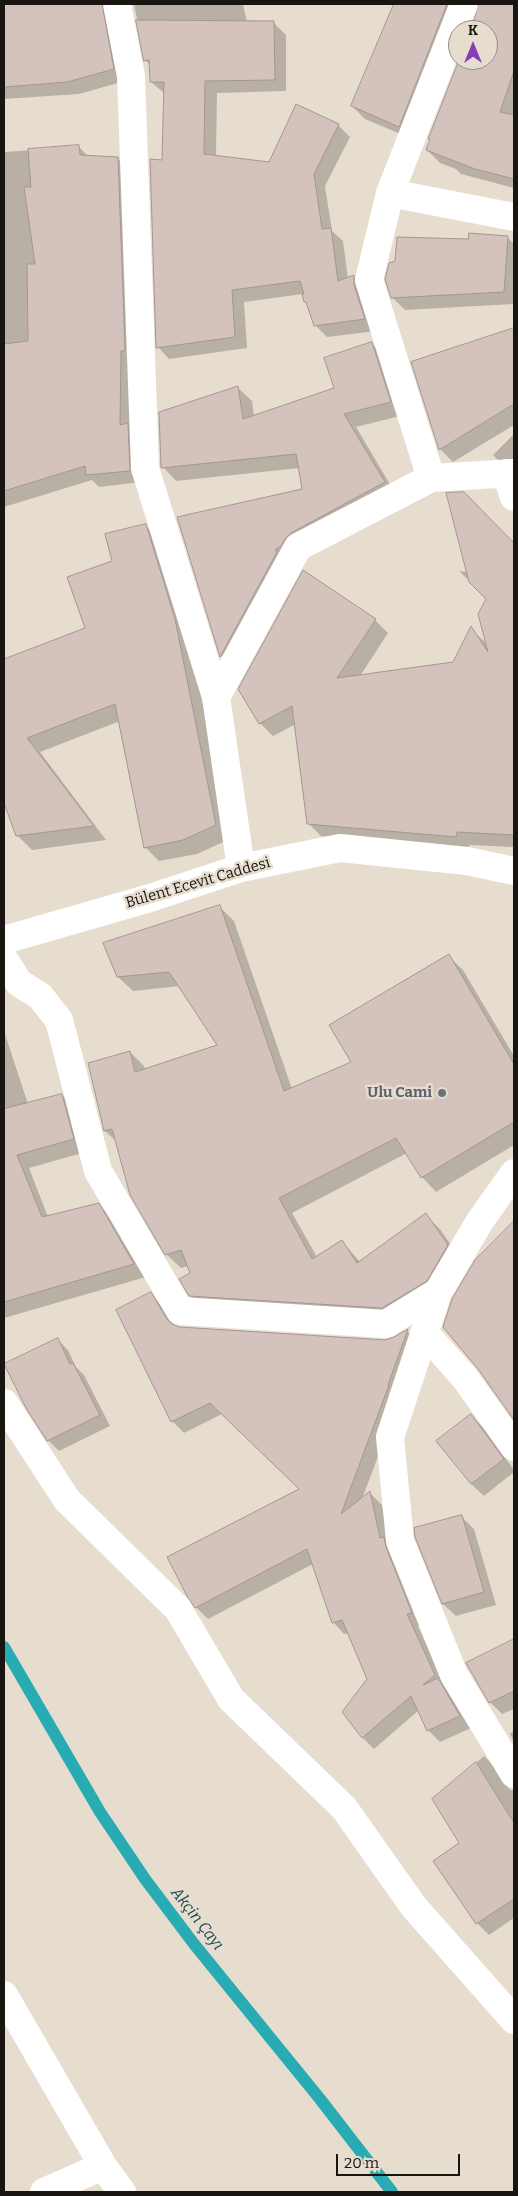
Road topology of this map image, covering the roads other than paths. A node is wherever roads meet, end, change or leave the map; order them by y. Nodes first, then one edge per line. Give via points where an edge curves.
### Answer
1 (117, 4) edge
2 (464, 4) edge
3 (390, 193) junction
4 (514, 217) edge
5 (430, 478) junction
6 (512, 481) edge
7 (216, 697) junction
8 (241, 868) junction
9 (514, 871) edge
10 (4, 940) edge
11 (4, 959) edge
12 (11, 984) edge
13 (514, 1174) edge
14 (438, 1292) junction
15 (425, 1333) junction
16 (4, 1403) edge
17 (514, 1447) edge
18 (514, 1774) edge
19 (4, 1995) edge
20 (514, 2020) edge
21 (103, 2166) junction
22 (44, 2192) edge
23 (122, 2192) edge

1 - 7 street via 131,76 145,468
2 - 3 street
3 - 4 street
3 - 5 street via 369,280
5 - 6 street
5 - 7 street via 298,547
7 - 8 street
8 - 9 street, Bülent Ecevit Caddesi via 340,848 466,861
8 - 10 street, Bülent Ecevit Caddesi
11 - 12 street
12 - 14 street via 40,996 59,1020 98,1171 180,1311 386,1324
13 - 14 street via 480,1221
14 - 15 street
15 - 17 street via 466,1378
15 - 18 street via 390,1437 400,1541 454,1675
16 - 20 street via 67,1500 178,1609 231,1699 344,1808 414,1907
19 - 21 street
21 - 22 street
21 - 23 street

